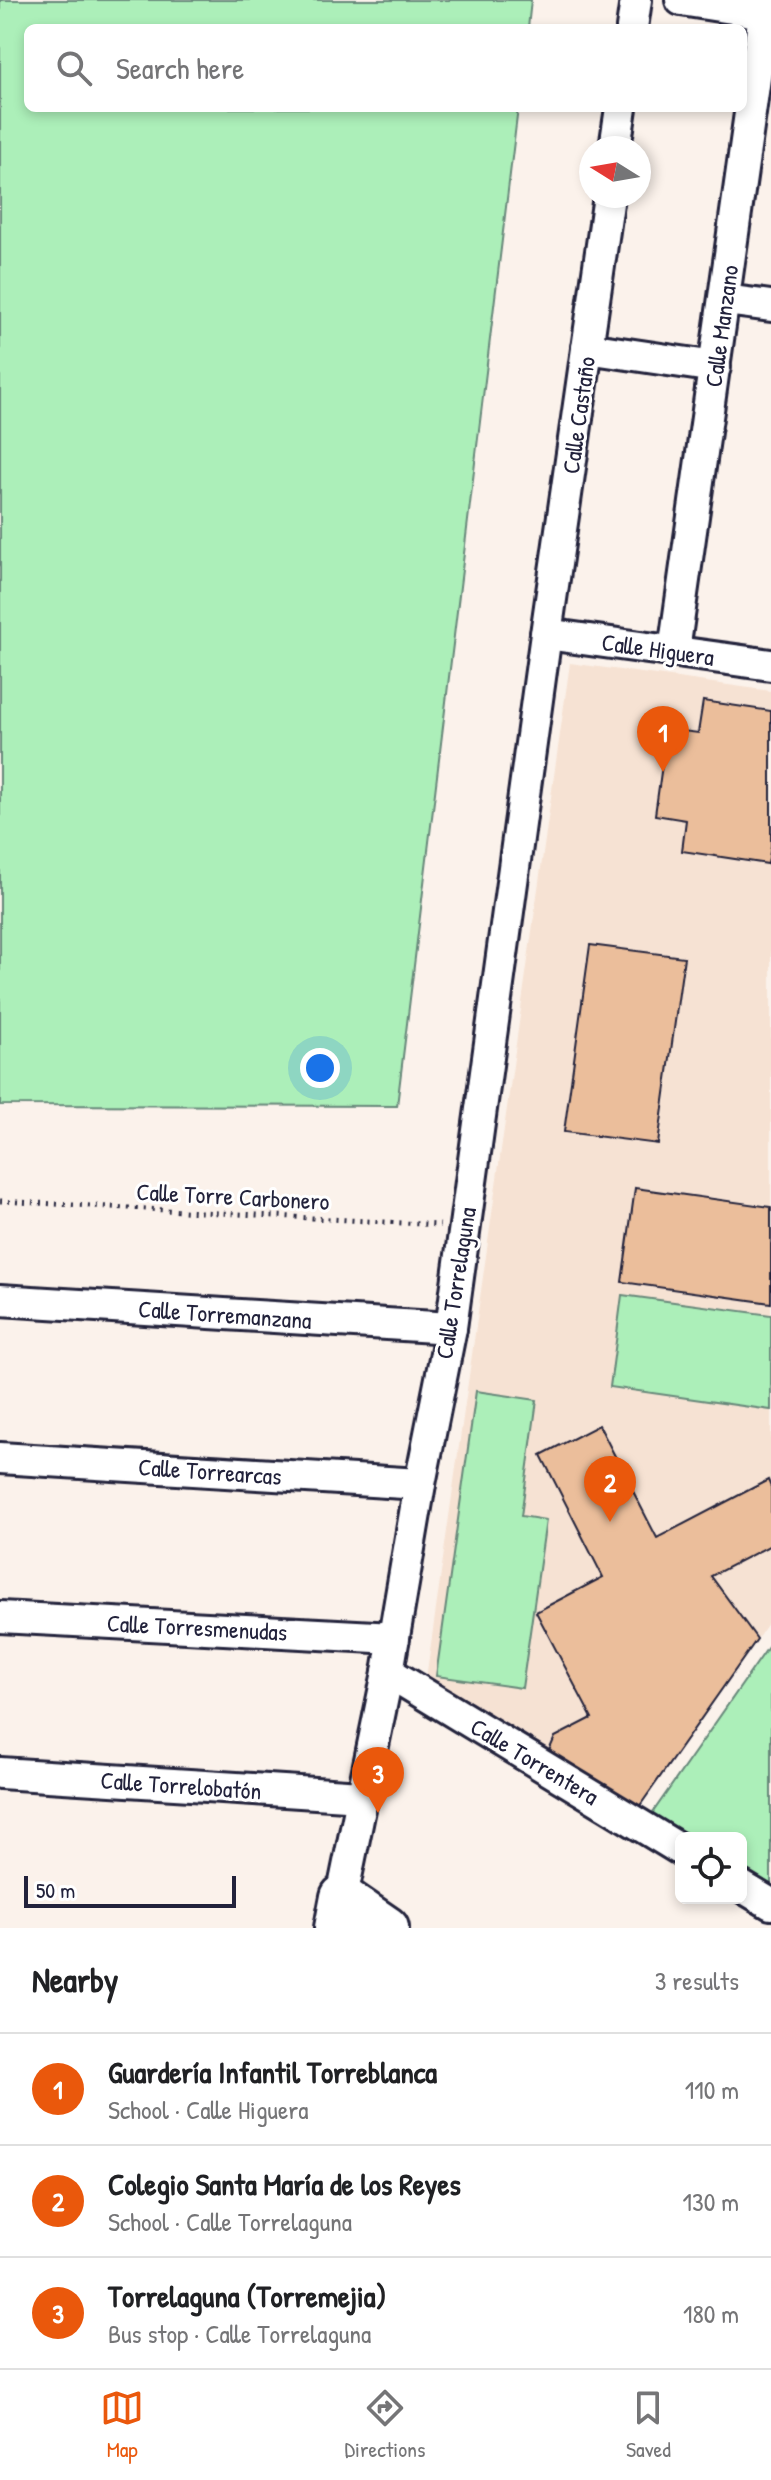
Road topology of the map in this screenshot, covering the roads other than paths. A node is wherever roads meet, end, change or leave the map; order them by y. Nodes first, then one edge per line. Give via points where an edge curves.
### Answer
1 (636, 0) edge
2 (681, 0) edge
3 (765, 7) edge
4 (633, 24) edge
5 (763, 78) edge
6 (620, 112) edge
7 (617, 136) edge
8 (607, 208) edge
9 (725, 300) junction
10 (771, 306) edge
11 (587, 348) junction
12 (715, 367) junction
13 (546, 634) junction
14 (674, 651) junction
15 (771, 665) edge
16 (0, 1300) edge
17 (451, 1328) junction
18 (0, 1458) edge
19 (420, 1484) junction
20 (0, 1617) edge
21 (394, 1638) junction
22 (388, 1672) junction
23 (0, 1773) edge
24 (362, 1796) junction
25 (675, 1846) edge
26 (747, 1890) edge
27 (771, 1904) edge
28 (339, 1912) edge
29 (387, 1928) edge

1 - 4 street
2 - 3 street
3 - 5 street, Calle Manzano
5 - 9 street, Calle Manzano
6 - 7 street
8 - 11 street, Calle Castaño
9 - 10 street
9 - 12 street, Calle Manzano
11 - 12 street
11 - 13 street, Calle Castaño
12 - 14 street, Calle Manzano
13 - 14 street, Calle Higuera
13 - 17 street, Calle Torrelaguna
14 - 15 street, Calle Higuera
16 - 17 street, Calle Torremanzana
17 - 19 street, Calle Torrelaguna
18 - 19 street, Calle Torrearcas
19 - 21 street, Calle Torrelaguna
20 - 21 street, Calle Torresmenudas
21 - 22 street, Calle Torrelaguna
22 - 24 street, Calle Torrelaguna
22 - 25 street, Calle Torrentera
23 - 24 street, Calle Torrelobatón
24 - 28 street, Calle Torrelaguna
26 - 27 street
28 - 29 street

